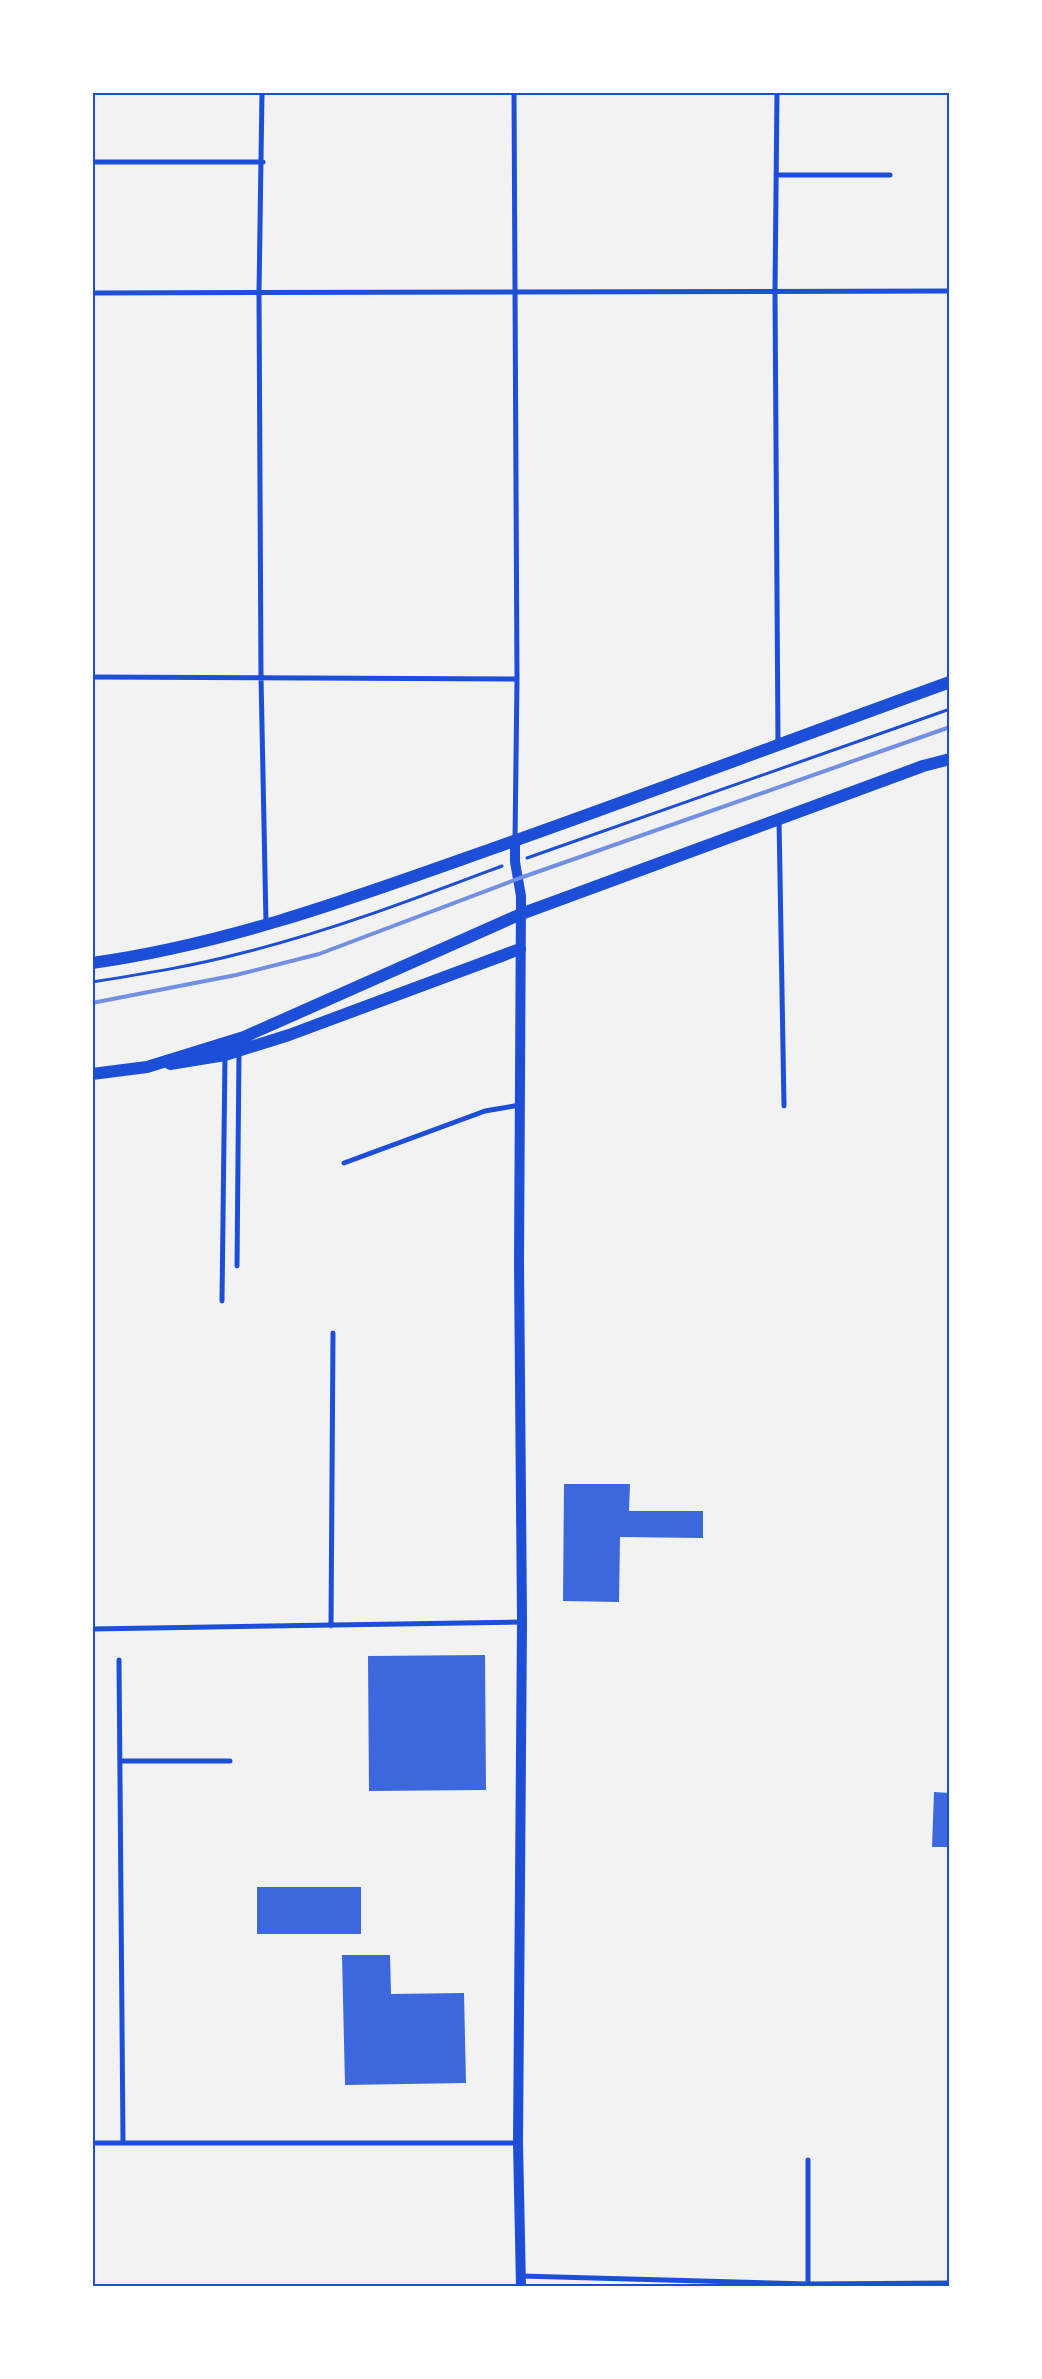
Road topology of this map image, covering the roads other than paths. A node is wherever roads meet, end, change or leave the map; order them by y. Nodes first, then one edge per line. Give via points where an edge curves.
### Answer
1 (262, 92) edge
2 (514, 92) edge
3 (777, 92) edge
4 (92, 162) edge
5 (263, 162) junction
6 (890, 174) dead end
7 (776, 175) junction
8 (515, 292) junction
9 (775, 292) junction
10 (950, 292) edge
11 (92, 293) edge
12 (258, 293) junction
13 (92, 677) edge
14 (261, 677) junction
15 (517, 679) junction
16 (950, 682) edge
17 (778, 745) junction
18 (950, 759) edge
19 (779, 819) junction
20 (515, 841) junction
21 (521, 914) junction
22 (266, 926) junction
23 (520, 949) junction
24 (92, 963) edge
25 (239, 1051) junction
26 (225, 1055) junction
27 (148, 1067) junction
28 (92, 1074) edge
29 (520, 1105) junction
30 (784, 1106) dead end
31 (344, 1163) dead end
32 (237, 1266) dead end
33 (222, 1301) dead end
34 (333, 1334) dead end
35 (522, 1622) junction
36 (331, 1626) junction
37 (92, 1629) edge
38 (119, 1660) dead end
39 (120, 1761) junction
40 (230, 1761) dead end
41 (92, 2143) edge
42 (123, 2143) junction
43 (518, 2144) junction
44 (808, 2160) dead end
45 (521, 2281) edge
46 (950, 2283) edge
47 (808, 2285) edge

1 - 5 street
2 - 8 street
3 - 7 street
4 - 5 street
5 - 12 street
6 - 7 street
7 - 9 street
8 - 9 street
8 - 12 street
8 - 15 street
9 - 10 street
9 - 17 street
11 - 12 street
12 - 14 street
13 - 14 street
14 - 15 street
14 - 22 street
15 - 20 street
16 - 17 main road
17 - 20 main road
18 - 19 main road
19 - 21 main road
19 - 30 street
20 - 21 main road
20 - 22 main road
21 - 23 main road
21 - 27 main road via 268,1028
22 - 24 main road via 179,948
23 - 25 main road
23 - 29 main road
25 - 26 main road
25 - 32 street
26 - 27 main road
26 - 33 street
27 - 28 main road
29 - 31 street via 485,1111
29 - 35 main road
34 - 36 street
35 - 36 street
35 - 43 main road
36 - 37 street
38 - 39 street
39 - 40 street
39 - 42 street
41 - 42 street
42 - 43 street
43 - 45 main road
44 - 47 street
45 - 47 street
46 - 47 street

